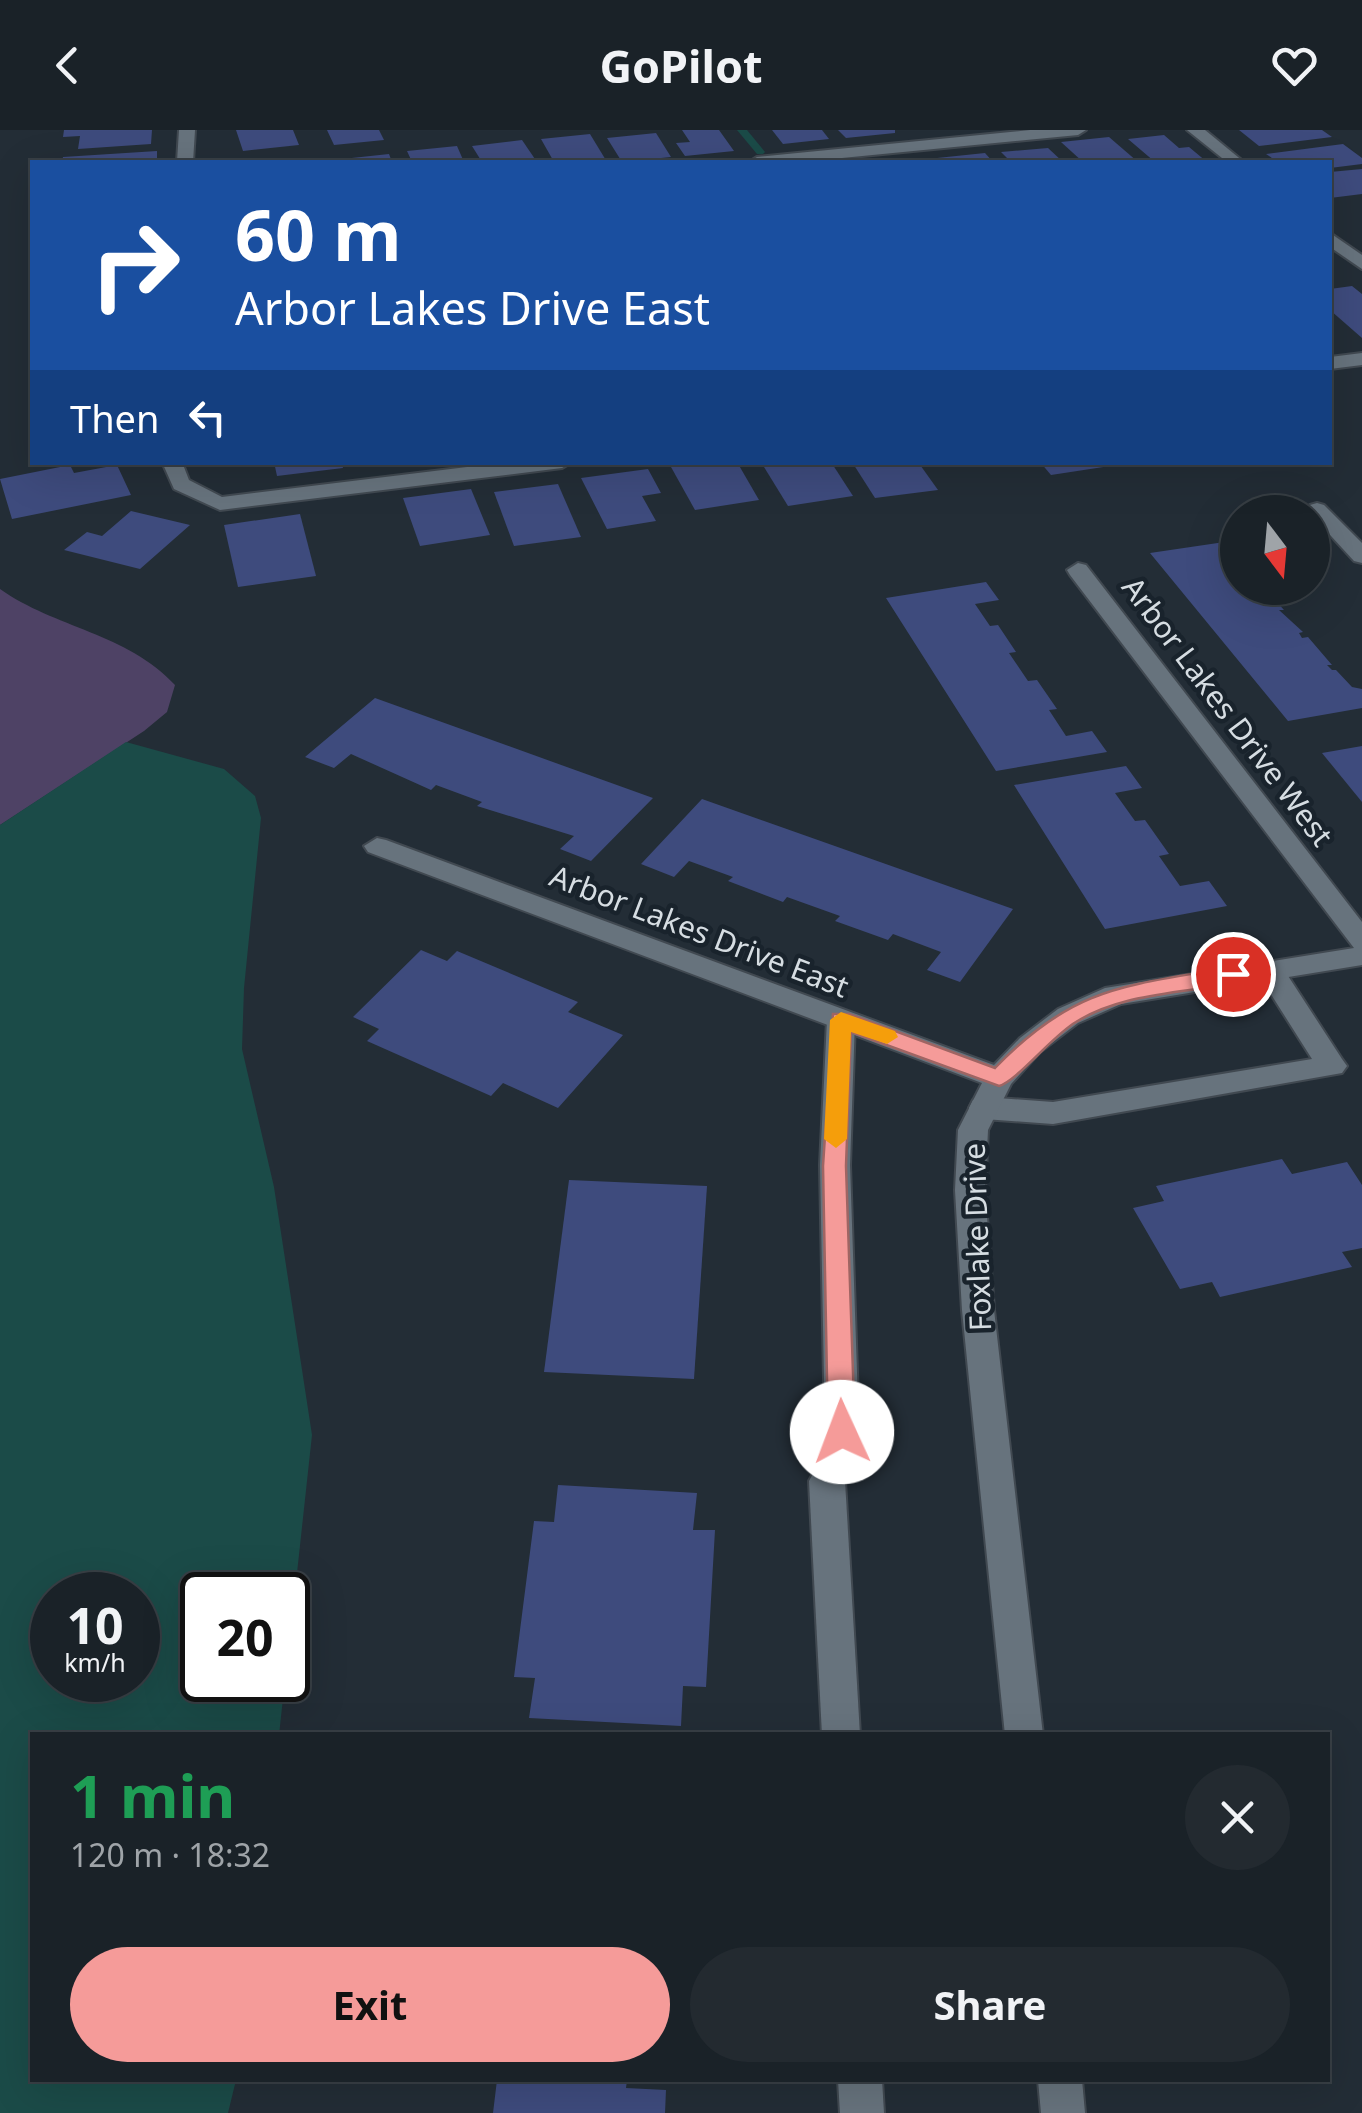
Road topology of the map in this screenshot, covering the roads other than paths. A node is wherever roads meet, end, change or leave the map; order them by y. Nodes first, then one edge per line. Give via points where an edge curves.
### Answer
1 (187, 130) edge
2 (1078, 130) edge
3 (1196, 130) edge
4 (186, 160) edge
5 (777, 160) edge
6 (1234, 160) edge
7 (1332, 240) edge
8 (1362, 264) edge
9 (1362, 359) edge
10 (1332, 363) edge
11 (172, 465) edge
12 (538, 465) edge
13 (1330, 523) edge
14 (1362, 556) edge
15 (1078, 570) dead end
16 (377, 846) dead end
17 (1362, 941) edge
18 (1362, 956) edge
19 (1269, 969) junction
20 (841, 1020) junction
21 (999, 1078) junction
22 (984, 1108) junction
23 (842, 1432) dead end
24 (827, 1481) dead end
25 (841, 1732) edge
26 (1024, 1732) edge
27 (860, 2082) edge
28 (1060, 2082) edge
29 (862, 2113) edge
30 (1063, 2113) edge

1 - 4 street
2 - 5 street
3 - 6 street
7 - 8 street
9 - 10 street
11 - 12 street via 184,489 220,504
13 - 14 street
15 - 17 street, Arbor Lakes Drive West
16 - 20 street, Arbor Lakes Drive East
18 - 19 street, Foxlake Drive
19 - 21 street, Foxlake Drive via 1115,995 1068,1016
19 - 22 street via 1332,1066 1053,1114
20 - 21 street, Arbor Lakes Drive East
20 - 23 street via 835,1166
21 - 22 street, Foxlake Drive
22 - 26 street, Foxlake Drive via 973,1130 970,1190
24 - 25 street
27 - 29 street
28 - 30 street

